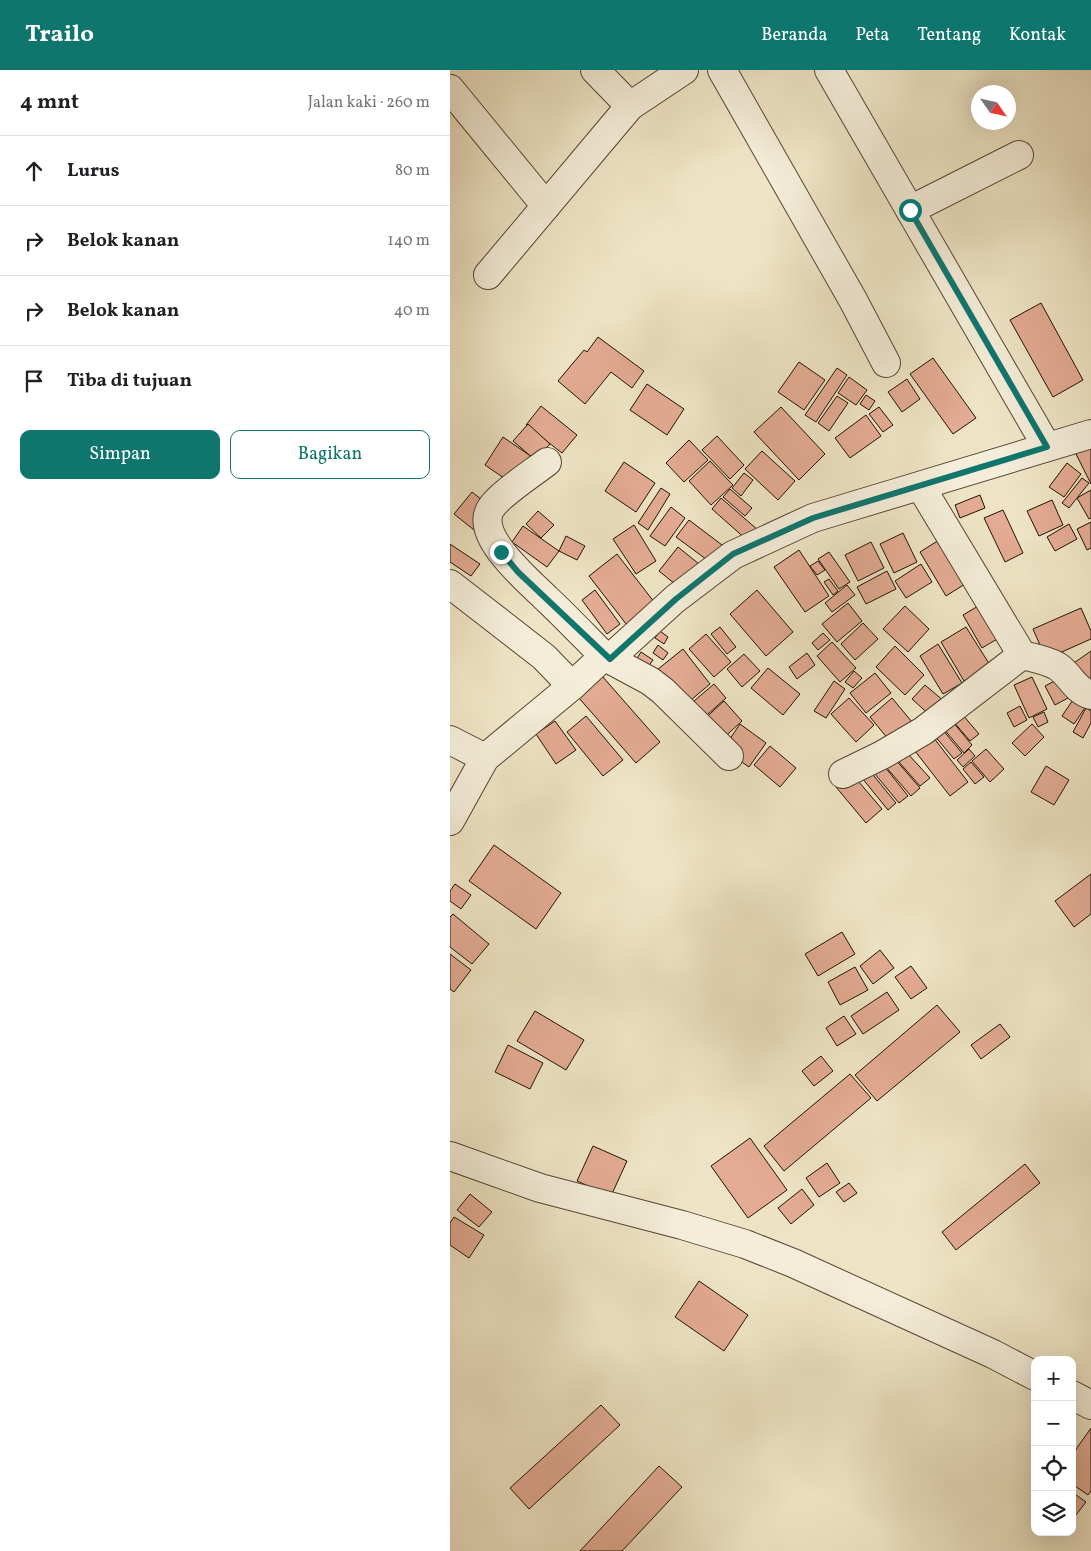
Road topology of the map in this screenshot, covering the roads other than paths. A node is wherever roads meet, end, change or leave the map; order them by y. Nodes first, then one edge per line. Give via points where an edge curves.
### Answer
1 (595, 70) edge
2 (684, 70) edge
3 (722, 70) edge
4 (829, 70) edge
5 (450, 89) edge
6 (630, 106) junction
7 (1019, 155) dead end
8 (546, 206) junction
9 (910, 210) junction
10 (488, 274) dead end
11 (886, 363) dead end
12 (1091, 434) edge
13 (1047, 447) junction
14 (548, 462) dead end
15 (921, 487) junction
16 (450, 584) edge
17 (1022, 655) junction
18 (607, 657) junction
19 (572, 686) junction
20 (1091, 695) edge
21 (450, 740) edge
22 (729, 756) dead end
23 (485, 758) junction
24 (842, 774) dead end
25 (450, 820) edge
26 (450, 1156) edge
27 (1031, 1374) edge
28 (1076, 1397) edge
29 (1091, 1405) edge

1 - 6 street
2 - 6 street
3 - 11 street
4 - 9 street
5 - 8 street
6 - 8 street
7 - 9 street
8 - 10 street
9 - 13 street
12 - 13 street
13 - 15 street
14 - 18 street via 491,507 487,519 489,531 518,572
15 - 17 street
15 - 18 street via 813,518 733,554
16 - 19 street via 544,657
17 - 20 street via 1059,667 1083,693
17 - 24 street via 923,731
18 - 19 street
18 - 22 street via 663,691
19 - 23 street
21 - 23 street
23 - 25 street
26 - 27 street via 540,1188 682,1224 793,1262
28 - 29 street

